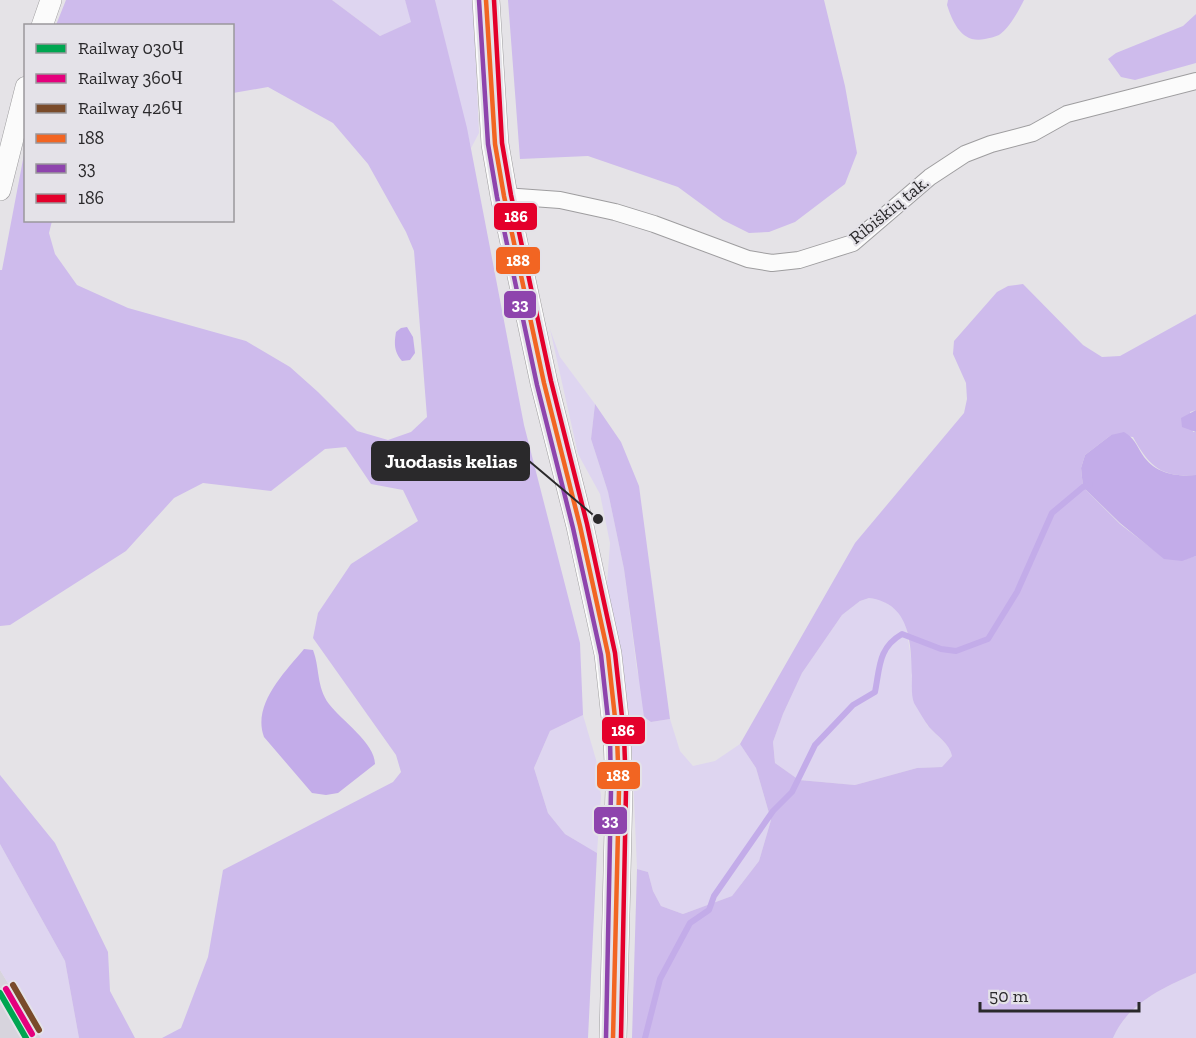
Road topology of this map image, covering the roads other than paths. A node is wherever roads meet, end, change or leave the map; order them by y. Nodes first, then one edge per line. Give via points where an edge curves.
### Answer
1 (51, 0) edge
2 (486, 0) edge
3 (43, 24) edge
4 (1196, 81) edge
5 (24, 95) edge
6 (0, 190) edge
7 (504, 196) junction
8 (614, 1038) edge

1 - 3 street
2 - 7 main road via 495,144
4 - 7 street, Ribiškių tak. via 1067,114 1033,133 965,154 930,177 853,243 799,260 748,259 615,212 560,200
5 - 6 street
7 - 8 main road via 608,654 619,790

